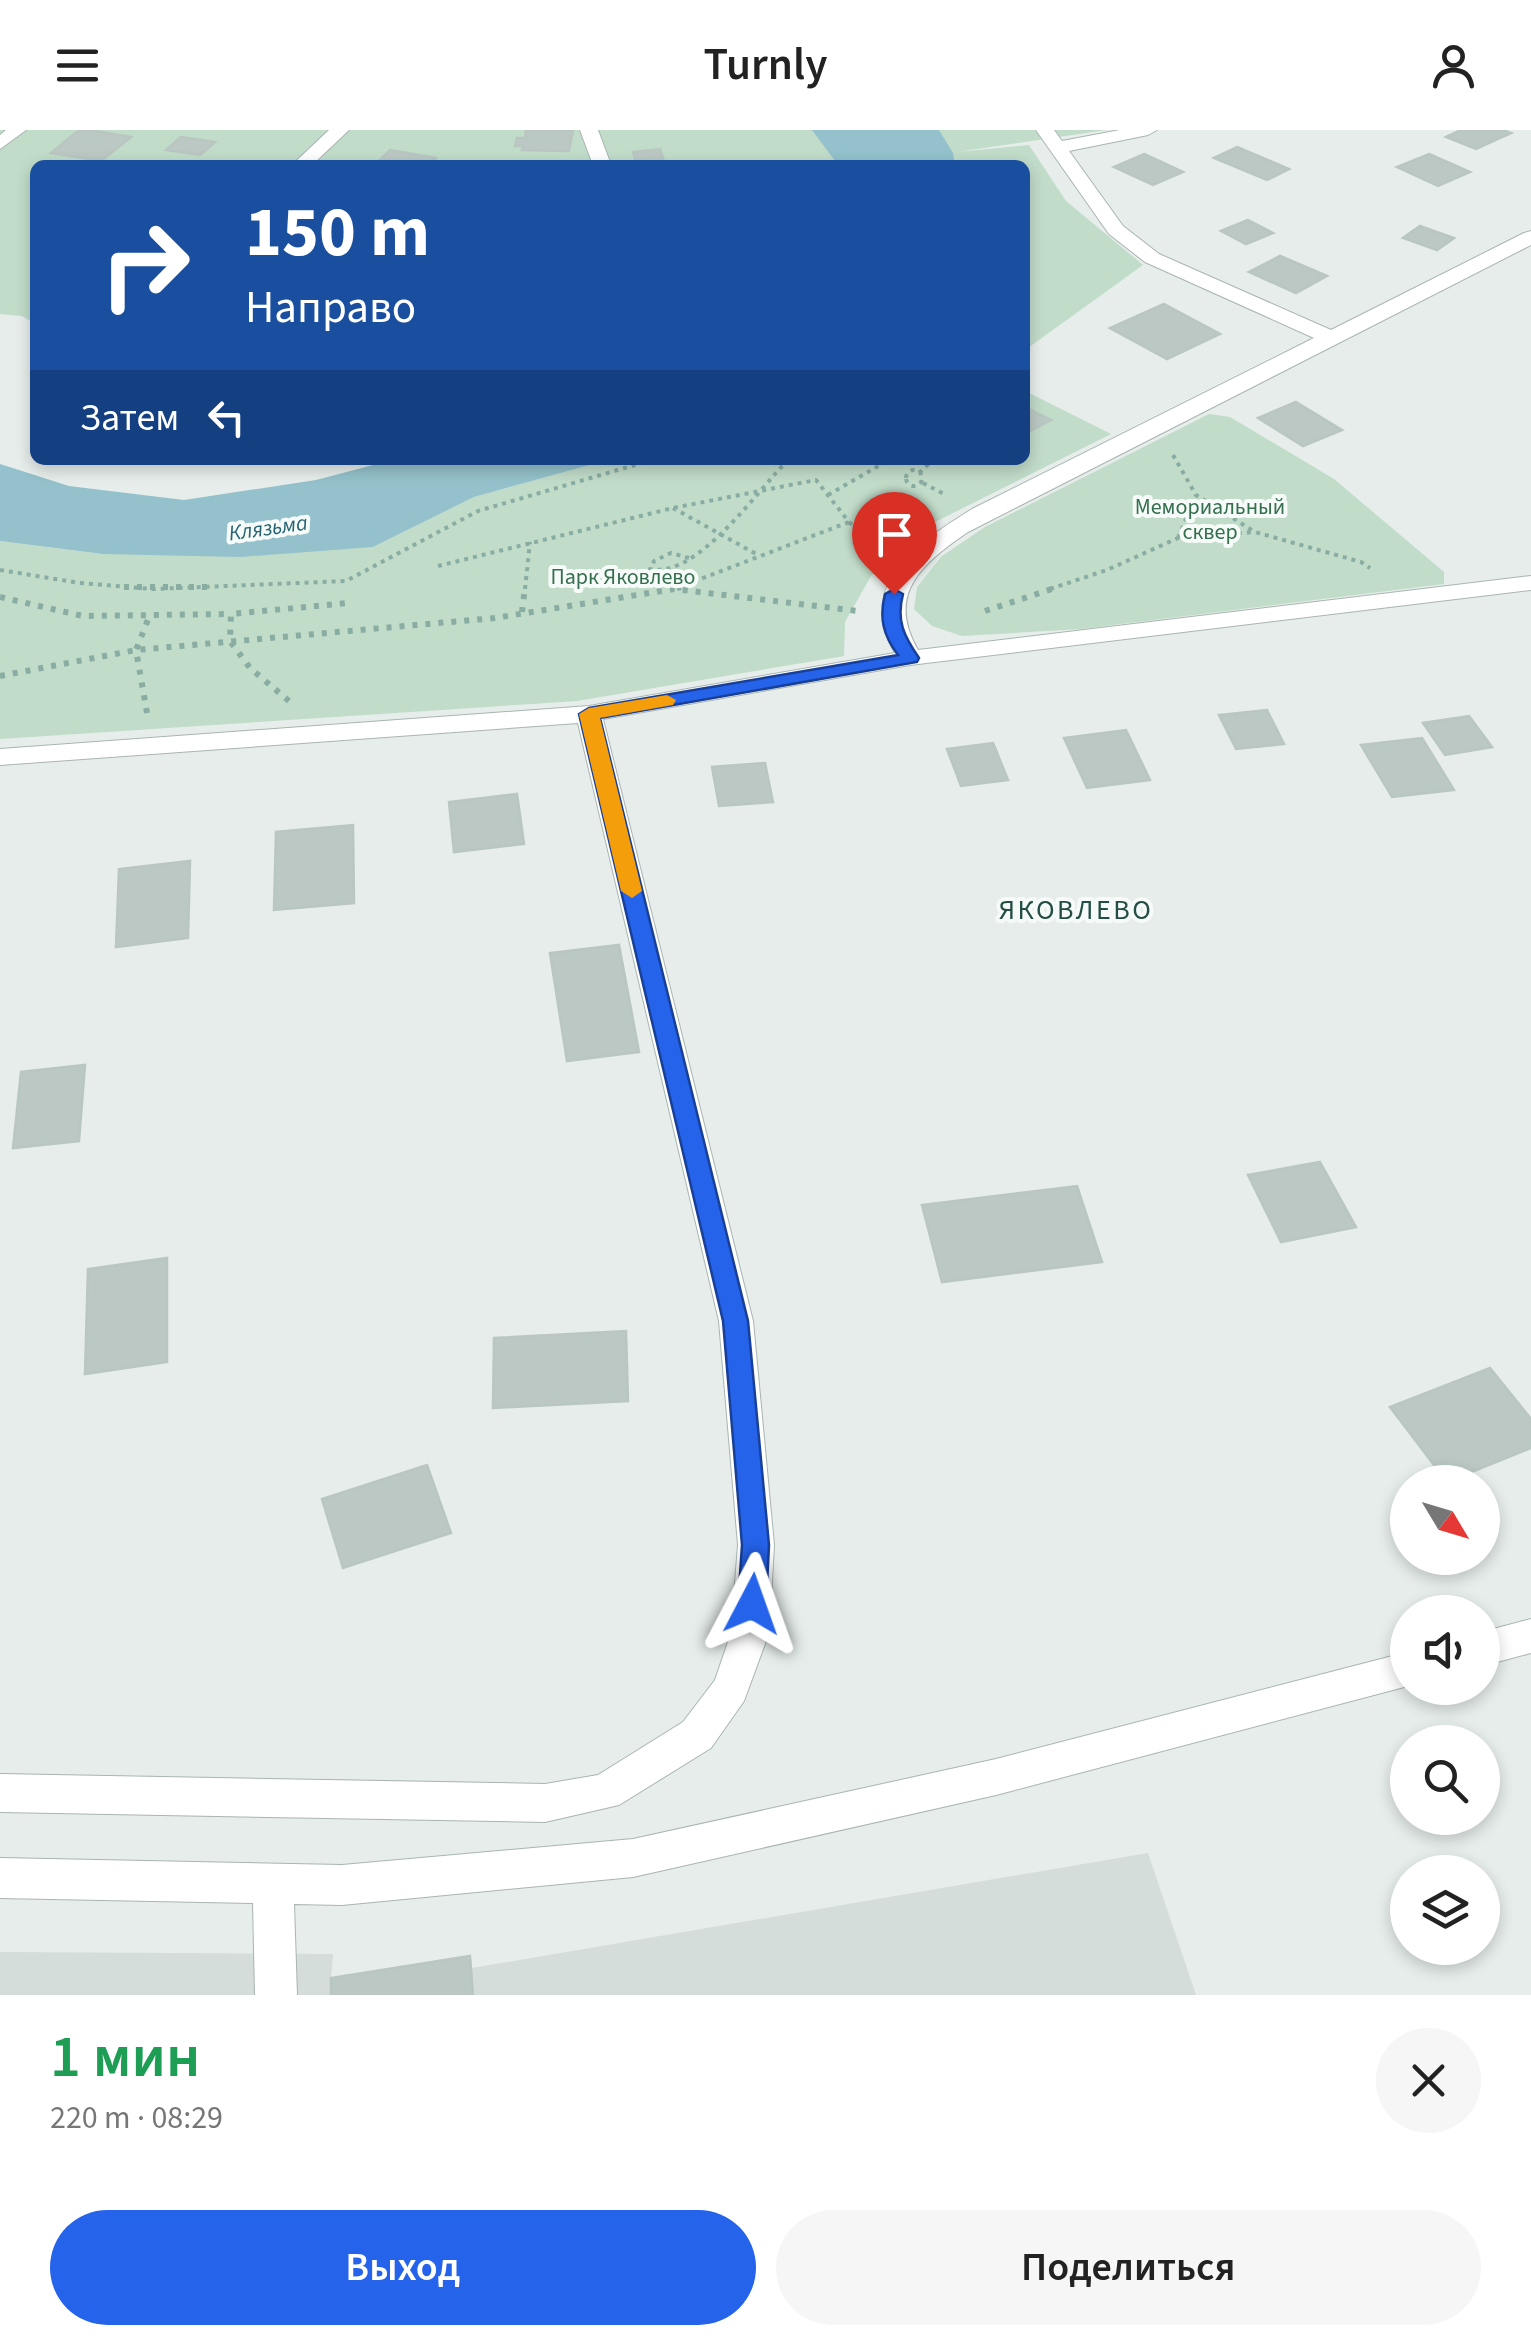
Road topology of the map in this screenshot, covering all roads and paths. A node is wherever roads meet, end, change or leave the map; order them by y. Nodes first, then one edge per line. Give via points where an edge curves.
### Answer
1 (17, 130) edge
2 (340, 130) edge
3 (590, 130) edge
4 (1045, 130) edge
5 (1148, 130) edge
6 (0, 144) edge
7 (1057, 148) junction
8 (307, 160) edge
9 (600, 160) edge
10 (1531, 237) edge
11 (1330, 337) junction
12 (1160, 427) junction
13 (635, 465) edge
14 (783, 465) edge
15 (879, 465) edge
16 (928, 465) edge
17 (919, 473) dead end
18 (755, 492) junction
19 (828, 495) junction
20 (1196, 495) junction
21 (673, 508) junction
22 (849, 522) junction
23 (1255, 532) junction
24 (722, 534) junction
25 (1178, 538) junction
26 (530, 542) junction
27 (759, 555) junction
28 (689, 558) junction
29 (438, 566) dead end
30 (0, 570) edge
31 (905, 574) junction
32 (1531, 584) edge
33 (674, 589) junction
34 (0, 597) edge
35 (1417, 600) junction
36 (348, 603) dead end
37 (984, 611) dead end
38 (522, 612) junction
39 (231, 614) junction
40 (889, 614) junction
41 (149, 617) junction
42 (230, 641) junction
43 (137, 652) junction
44 (910, 658) junction
45 (0, 676) edge
46 (589, 714) junction
47 (328, 734) junction
48 (152, 746) junction
49 (0, 757) edge
50 (1531, 1636) edge
51 (1500, 1644) edge
52 (1390, 1673) edge
53 (0, 1793) edge
54 (0, 1878) edge
55 (273, 1884) junction
56 (276, 1995) edge

1 - 6 street
2 - 8 street
3 - 9 street
4 - 7 street
5 - 7 street
7 - 11 street via 1116,230 1152,258
10 - 11 street
11 - 12 street
12 - 20 path
12 - 31 street via 980,514
13 - 30 path via 478,511 346,581 154,589
14 - 18 path
15 - 19 path
16 - 17 path
18 - 19 path via 816,480
18 - 21 path
18 - 24 path
19 - 22 path
20 - 23 path
20 - 25 path
21 - 24 path
21 - 26 path
22 - 27 path
22 - 31 path
23 - 25 path
23 - 35 path via 1361,562
24 - 27 path
24 - 28 path
25 - 37 path
26 - 29 path
26 - 38 path
27 - 33 path
28 - 28 path via 666,571 650,569 671,553
31 - 40 street
32 - 35 street
33 - 38 path
33 - 40 path
34 - 41 path via 84,616
35 - 44 street
36 - 39 path
38 - 42 path
39 - 41 path
39 - 42 path
40 - 44 street
41 - 43 path
42 - 43 path
42 - 47 path via 250,668
43 - 45 path
43 - 48 path
44 - 46 street
46 - 47 street
46 - 53 street via 736,1321 756,1545 750,1633 731,1688 697,1735 649,1768 606,1792 545,1803
47 - 48 street
48 - 49 street
50 - 51 street
52 - 55 street via 996,1778 632,1858 342,1885
54 - 55 street
55 - 56 street

